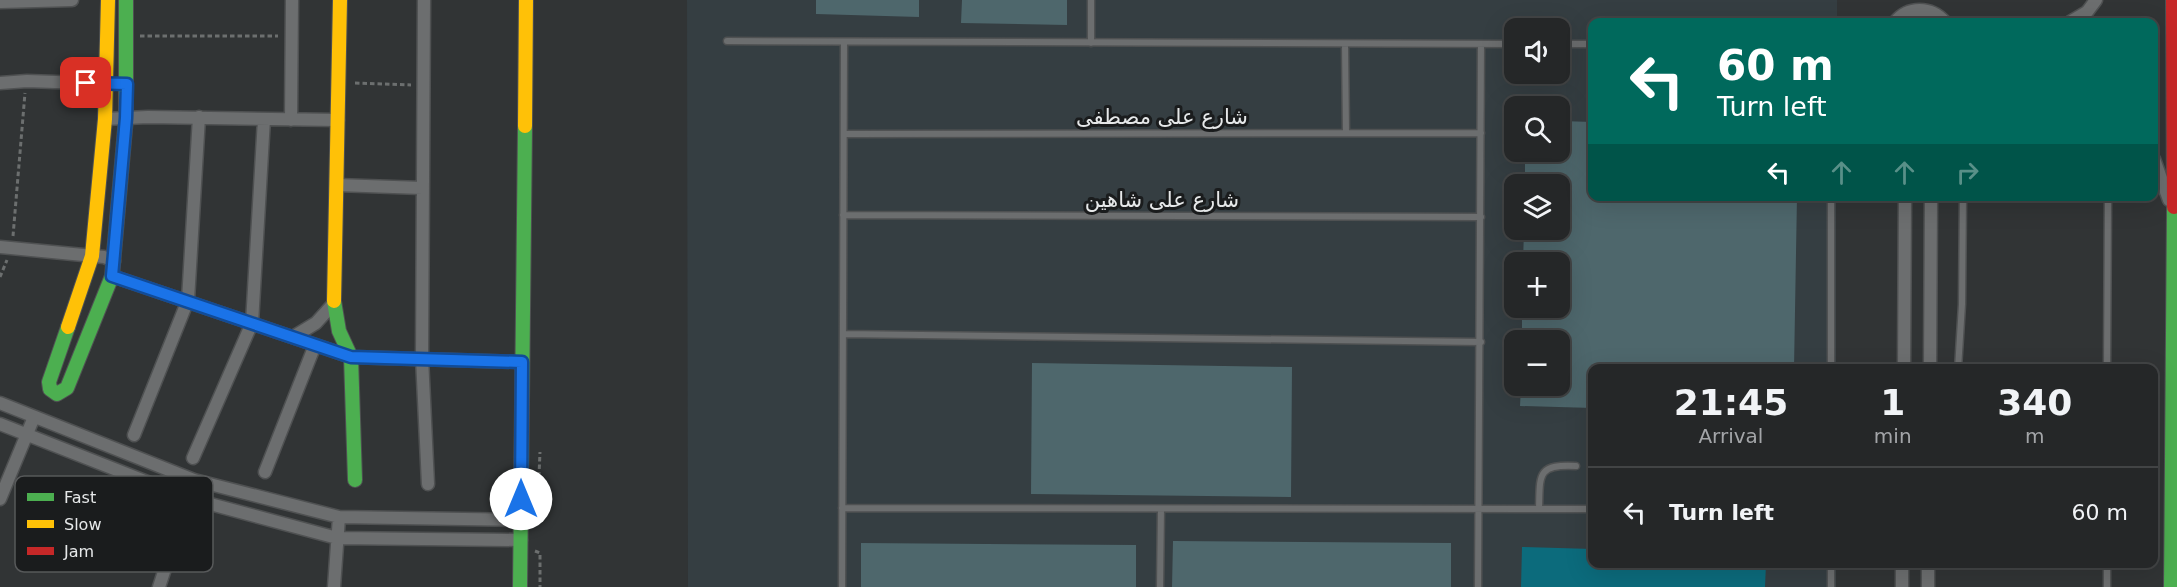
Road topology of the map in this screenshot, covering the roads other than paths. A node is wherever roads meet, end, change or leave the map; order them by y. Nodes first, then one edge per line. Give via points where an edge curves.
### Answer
1 (72, 0) edge
2 (108, 0) edge
3 (126, 0) edge
4 (292, 0) edge
5 (340, 0) edge
6 (424, 0) edge
7 (526, 0) edge
8 (1091, 0) edge
9 (1904, 0) edge
10 (1935, 0) edge
11 (2096, 0) edge
12 (2173, 0) edge
13 (0, 2) edge
14 (2089, 17) edge
15 (1899, 18) edge
16 (1940, 18) edge
17 (727, 41) dead end
18 (844, 43) junction
19 (1091, 43) junction
20 (1345, 44) junction
21 (1481, 44) junction
22 (1504, 44) edge
23 (1570, 44) edge
24 (1588, 44) edge
25 (0, 82) edge
26 (105, 84) junction
27 (127, 84) junction
28 (199, 117) junction
29 (126, 118) junction
30 (105, 119) junction
31 (264, 119) junction
32 (291, 120) junction
33 (338, 120) junction
34 (1347, 133) junction
35 (1481, 133) junction
36 (844, 134) junction
37 (2158, 170) edge
38 (337, 185) junction
39 (422, 188) junction
40 (1830, 201) edge
41 (1905, 201) edge
42 (1931, 201) edge
43 (1963, 201) edge
44 (2108, 201) edge
45 (843, 215) junction
46 (2174, 215) junction
47 (1481, 218) junction
48 (6, 247) edge
49 (92, 256) junction
50 (114, 261) junction
51 (86, 278) junction
52 (110, 280) junction
53 (188, 300) junction
54 (334, 303) junction
55 (252, 323) junction
56 (843, 334) junction
57 (293, 337) junction
58 (1481, 342) junction
59 (315, 345) junction
60 (351, 357) junction
61 (422, 358) junction
62 (522, 362) junction
63 (1831, 364) edge
64 (1904, 364) edge
65 (1930, 364) edge
66 (1958, 364) edge
67 (2107, 364) edge
68 (0, 403) edge
69 (34, 417) junction
70 (0, 424) edge
71 (27, 435) junction
72 (134, 435) dead end
73 (193, 458) dead end
74 (1576, 466) dead end
75 (265, 472) dead end
76 (132, 476) edge
77 (184, 476) edge
78 (355, 480) dead end
79 (428, 484) dead end
80 (213, 485) edge
81 (0, 499) edge
82 (213, 505) edge
83 (842, 508) junction
84 (1161, 509) junction
85 (1539, 509) junction
86 (1588, 509) edge
87 (1479, 510) junction
88 (339, 518) junction
89 (521, 520) junction
90 (337, 538) junction
91 (521, 540) junction
92 (1831, 568) edge
93 (1902, 568) edge
94 (1928, 568) edge
95 (2107, 568) edge
96 (164, 572) edge
97 (159, 587) edge
98 (334, 587) edge
99 (520, 587) edge
100 (842, 587) edge
101 (1160, 587) edge
102 (1479, 587) edge
103 (1831, 587) edge
104 (1902, 587) edge
105 (1928, 587) edge
106 (2107, 587) edge
107 (2171, 587) edge

1 - 13 street
2 - 26 street
3 - 27 street
4 - 32 street
5 - 33 street
6 - 39 street
7 - 62 street
8 - 19 lane
9 - 15 street
10 - 16 street
11 - 14 street
12 - 46 street
15 - 16 street via 1919,10
17 - 18 lane
18 - 19 lane
18 - 36 lane
19 - 20 lane
20 - 21 lane
20 - 34 lane
21 - 22 lane
21 - 35 lane
23 - 24 lane
25 - 26 street
26 - 27 street
26 - 30 street
27 - 29 street
28 - 29 street
28 - 31 street
28 - 53 street
29 - 30 street
29 - 50 street
30 - 49 street
31 - 32 street
31 - 55 street
32 - 33 street
33 - 38 street
34 - 35 lane, شارع على مصطفى
34 - 36 lane, شارع على مصطفى
35 - 47 lane
36 - 45 lane
37 - 46 street
38 - 39 street
38 - 54 street
39 - 61 street
40 - 63 lane
41 - 64 street
42 - 65 street
43 - 66 lane
44 - 67 lane
45 - 47 lane, شارع على شاهين
45 - 56 lane
46 - 107 street
47 - 58 lane
48 - 49 street
49 - 50 street
49 - 51 street
50 - 52 street
51 - 52 street via 96,284
51 - 52 street via 49,381 50,389 57,394 67,388
52 - 53 street
53 - 55 street
53 - 72 street
54 - 57 street via 316,323
54 - 60 street via 339,331
55 - 57 street
55 - 73 street
56 - 58 lane
56 - 83 lane
57 - 59 street
58 - 87 lane
59 - 60 street
59 - 75 street
60 - 61 street
60 - 78 street
61 - 62 street
61 - 79 street
62 - 89 street
68 - 69 street
69 - 71 street
69 - 77 street
70 - 71 street
71 - 76 street
71 - 81 street
74 - 85 lane via 1555,465 1543,472
80 - 88 street
82 - 90 street
83 - 84 lane
83 - 100 lane
84 - 87 lane
84 - 101 lane
85 - 86 lane
85 - 87 lane
87 - 102 lane
88 - 89 street
88 - 90 street
89 - 91 street
90 - 91 street
90 - 98 street
91 - 99 street
92 - 103 lane
93 - 104 street
94 - 105 street
95 - 106 lane
96 - 97 street

